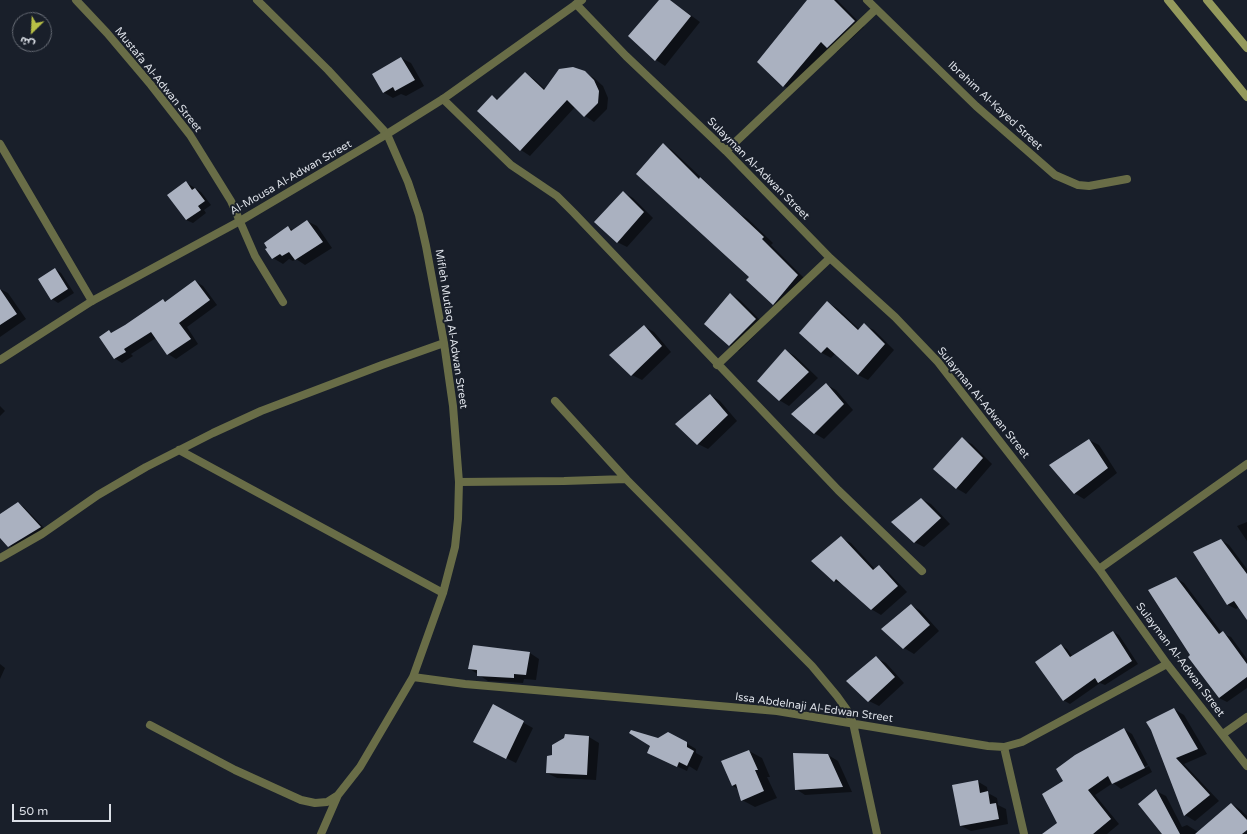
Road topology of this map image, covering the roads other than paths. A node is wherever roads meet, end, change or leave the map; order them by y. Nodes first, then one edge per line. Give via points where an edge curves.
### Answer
1 (76, 0) edge
2 (258, 0) edge
3 (867, 0) edge
4 (1168, 0) edge
5 (1207, 0) edge
6 (579, 2) edge
7 (876, 9) junction
8 (1247, 48) edge
9 (1247, 97) edge
10 (443, 99) junction
11 (387, 134) junction
12 (0, 144) edge
13 (726, 151) junction
14 (1128, 179) dead end
15 (240, 221) junction
16 (830, 258) junction
17 (92, 301) junction
18 (283, 302) dead end
19 (444, 343) junction
20 (0, 360) edge
21 (717, 365) junction
22 (555, 401) dead end
23 (179, 450) junction
24 (1247, 464) edge
25 (626, 478) junction
26 (459, 482) junction
27 (0, 558) edge
28 (1099, 569) junction
29 (922, 571) dead end
30 (443, 593) junction
31 (1167, 664) junction
32 (413, 677) junction
33 (1247, 717) edge
34 (853, 723) junction
35 (150, 725) dead end
36 (1223, 734) junction
37 (1004, 748) junction
38 (1247, 766) edge
39 (338, 795) junction
40 (321, 834) edge
41 (877, 834) edge
42 (1024, 834) edge

1 - 15 street, Mustafa Al-Adwan Street via 151,85 190,136 232,201
2 - 11 street, Mifleh Mutlaq Al-Adwan Street
3 - 7 street, Ibrahim Al-Kayed Street
4 - 9 main road
5 - 8 main road
6 - 10 street, Al-Mousa Al-Adwan Street
6 - 13 street, Sulayman Al-Adwan Street via 626,56
7 - 13 street
7 - 14 street, Ibrahim Al-Kayed Street via 976,106 1055,175 1078,185 1089,186
10 - 11 street, Al-Mousa Al-Adwan Street
10 - 21 street via 511,165 557,196
11 - 15 street, Al-Mousa Al-Adwan Street
11 - 19 street, Mifleh Mutlaq Al-Adwan Street via 403,169 419,215
12 - 17 street
13 - 16 street, Sulayman Al-Adwan Street
15 - 17 street, Al-Mousa Al-Adwan Street
15 - 18 street, Mustafa Al-Adwan Street via 255,256
16 - 21 street
16 - 28 street, Sulayman Al-Adwan Street via 895,317 938,362
17 - 20 street, Al-Mousa Al-Adwan Street
19 - 23 street via 261,411
19 - 26 street, Mifleh Mutlaq Al-Adwan Street via 453,406
21 - 29 street via 838,490
22 - 25 street
23 - 27 street via 146,466 42,534
23 - 30 street
24 - 28 street
25 - 26 street via 564,482
25 - 34 street via 812,666 847,710
26 - 30 street, Mifleh Mutlaq Al-Adwan Street via 455,546
28 - 31 street, Sulayman Al-Adwan Street
30 - 32 street, Mifleh Mutlaq Al-Adwan Street
31 - 36 street, Sulayman Al-Adwan Street
31 - 37 street, Issa Abdelnaji Al-Edwan Street via 1022,742
32 - 34 street, Issa Abdelnaji Al-Edwan Street via 465,684 777,711
32 - 39 street, Mifleh Mutlaq Al-Adwan Street via 360,767
33 - 36 street
34 - 37 street, Issa Abdelnaji Al-Edwan Street
34 - 41 street
35 - 39 street, Mifleh Mutlaq Al-Adwan Street via 235,770 301,800 327,802
36 - 38 street, Sulayman Al-Adwan Street
37 - 42 street
39 - 40 street

